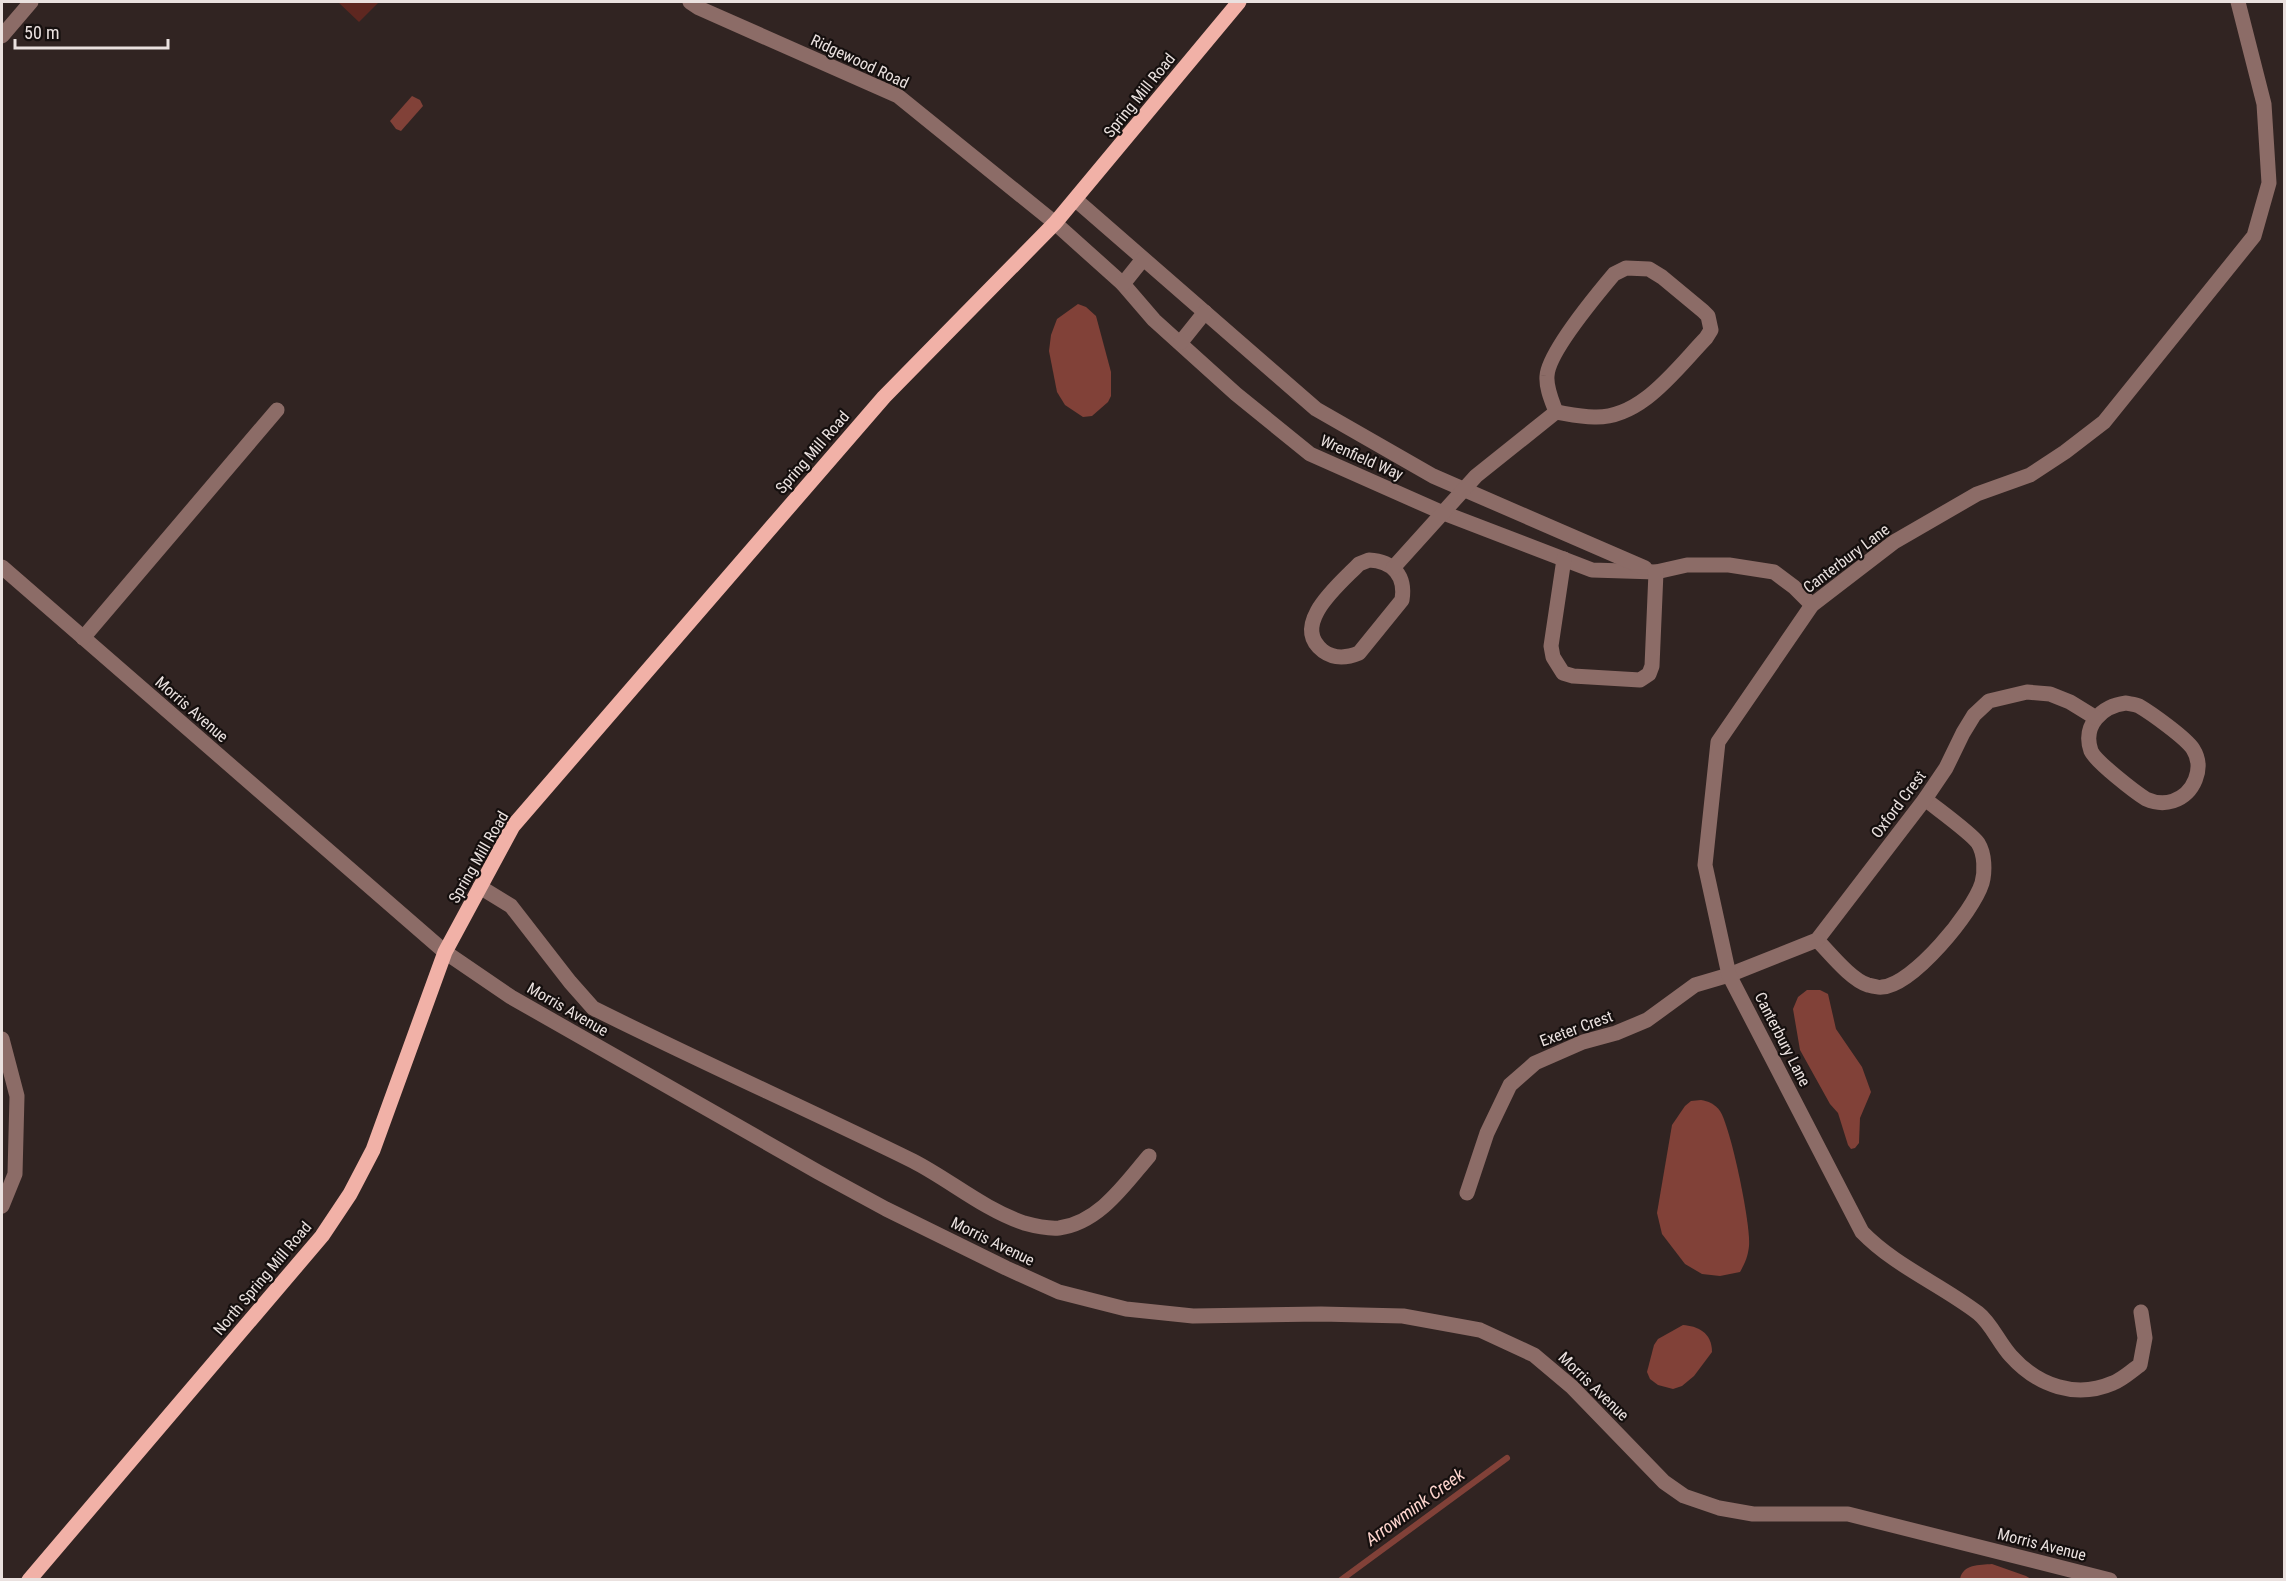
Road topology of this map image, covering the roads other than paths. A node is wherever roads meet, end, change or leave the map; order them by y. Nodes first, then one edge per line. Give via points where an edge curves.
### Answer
1 (32, 2) edge
2 (690, 2) edge
3 (1239, 2) edge
4 (2238, 2) edge
5 (2, 36) edge
6 (1076, 200) junction
7 (1055, 223) junction
8 (1143, 259) junction
9 (1123, 284) junction
10 (1205, 312) junction
11 (1180, 342) junction
12 (277, 410) dead end
13 (1556, 412) junction
14 (1464, 491) junction
15 (1441, 512) junction
16 (1564, 559) junction
17 (2, 567) edge
18 (1394, 568) junction
19 (1656, 572) junction
20 (1812, 605) junction
21 (83, 638) junction
22 (2096, 718) junction
23 (1925, 798) junction
24 (480, 887) junction
25 (1817, 940) junction
26 (445, 952) junction
27 (1729, 975) junction
28 (2, 1038) edge
29 (1149, 1155) dead end
30 (1467, 1193) dead end
31 (2, 1206) edge
32 (2141, 1312) dead end
33 (29, 1580) edge
34 (2110, 1580) edge

1 - 5 street
2 - 7 street, Ridgewood Road via 898,96
3 - 6 main road, Spring Mill Road
4 - 20 street, Canterbury Lane via 2264,104 2269,183 2254,236 2104,422 2030,475 1977,494 1894,542
6 - 7 main road, Spring Mill Road
6 - 8 street, Wrenfield Way
7 - 9 street, Wrenfield Way
7 - 24 main road, Spring Mill Road via 884,397 723,582 513,826
8 - 9 street
8 - 10 street, Wrenfield Way
9 - 11 street, Wrenfield Way
10 - 11 street
10 - 14 street, Wrenfield Way via 1316,409
11 - 15 street, Wrenfield Way via 1310,454
12 - 21 street
13 - 13 street via 1595,417 1619,414 1651,395 1706,338 1710,330 1708,316 1649,269 1626,268 1614,274 1552,357 1547,375
13 - 14 street via 1476,476
14 - 15 street
14 - 19 street, Wrenfield Way
15 - 16 street, Wrenfield Way
15 - 18 street
16 - 19 street, Wrenfield Way via 1592,570
16 - 19 street via 1551,646 1563,673 1574,676 1640,681 1649,675
17 - 21 street, Morris Avenue
18 - 18 street via 1402,580 1402,600 1366,646 1350,656 1330,655 1322,650 1316,643 1312,624 1319,607 1359,564 1379,561
19 - 20 street, Wrenfield Way via 1687,565 1729,565 1774,572
20 - 27 street, Canterbury Lane via 1718,742 1705,865
21 - 26 street, Morris Avenue
22 - 22 street via 2089,740 2098,761 2145,798 2168,802 2189,792 2198,771 2193,749 2185,740 2137,705 2114,704
22 - 23 street, Oxford Crest via 2049,694 2027,692 1989,701 1968,724 1946,768
23 - 25 street, Oxford Crest
23 - 25 street via 1978,843 1984,861 1982,883 1968,912 1934,952 1898,982 1882,987 1866,985
24 - 26 main road, Spring Mill Road
24 - 29 street via 511,906 593,1008 926,1168 984,1204 1023,1222 1046,1228 1081,1222 1121,1190
25 - 27 street
26 - 33 main road, North Spring Mill Road via 373,1150 345,1202 322,1236
26 - 34 street, Morris Avenue via 511,997 808,1166 896,1214 1059,1292 1126,1309 1193,1316 1402,1316 1480,1330 1534,1355 1572,1387 1664,1482 1684,1496 1753,1514 1848,1514
27 - 30 street, Exeter Crest via 1695,985 1647,1020 1535,1063 1510,1085 1487,1133
27 - 32 street, Canterbury Lane via 1862,1232 1878,1248 1979,1314 2011,1356 2034,1377 2060,1388 2085,1392 2115,1383 2140,1365 2145,1338
28 - 31 street via 17,1096 15,1174

